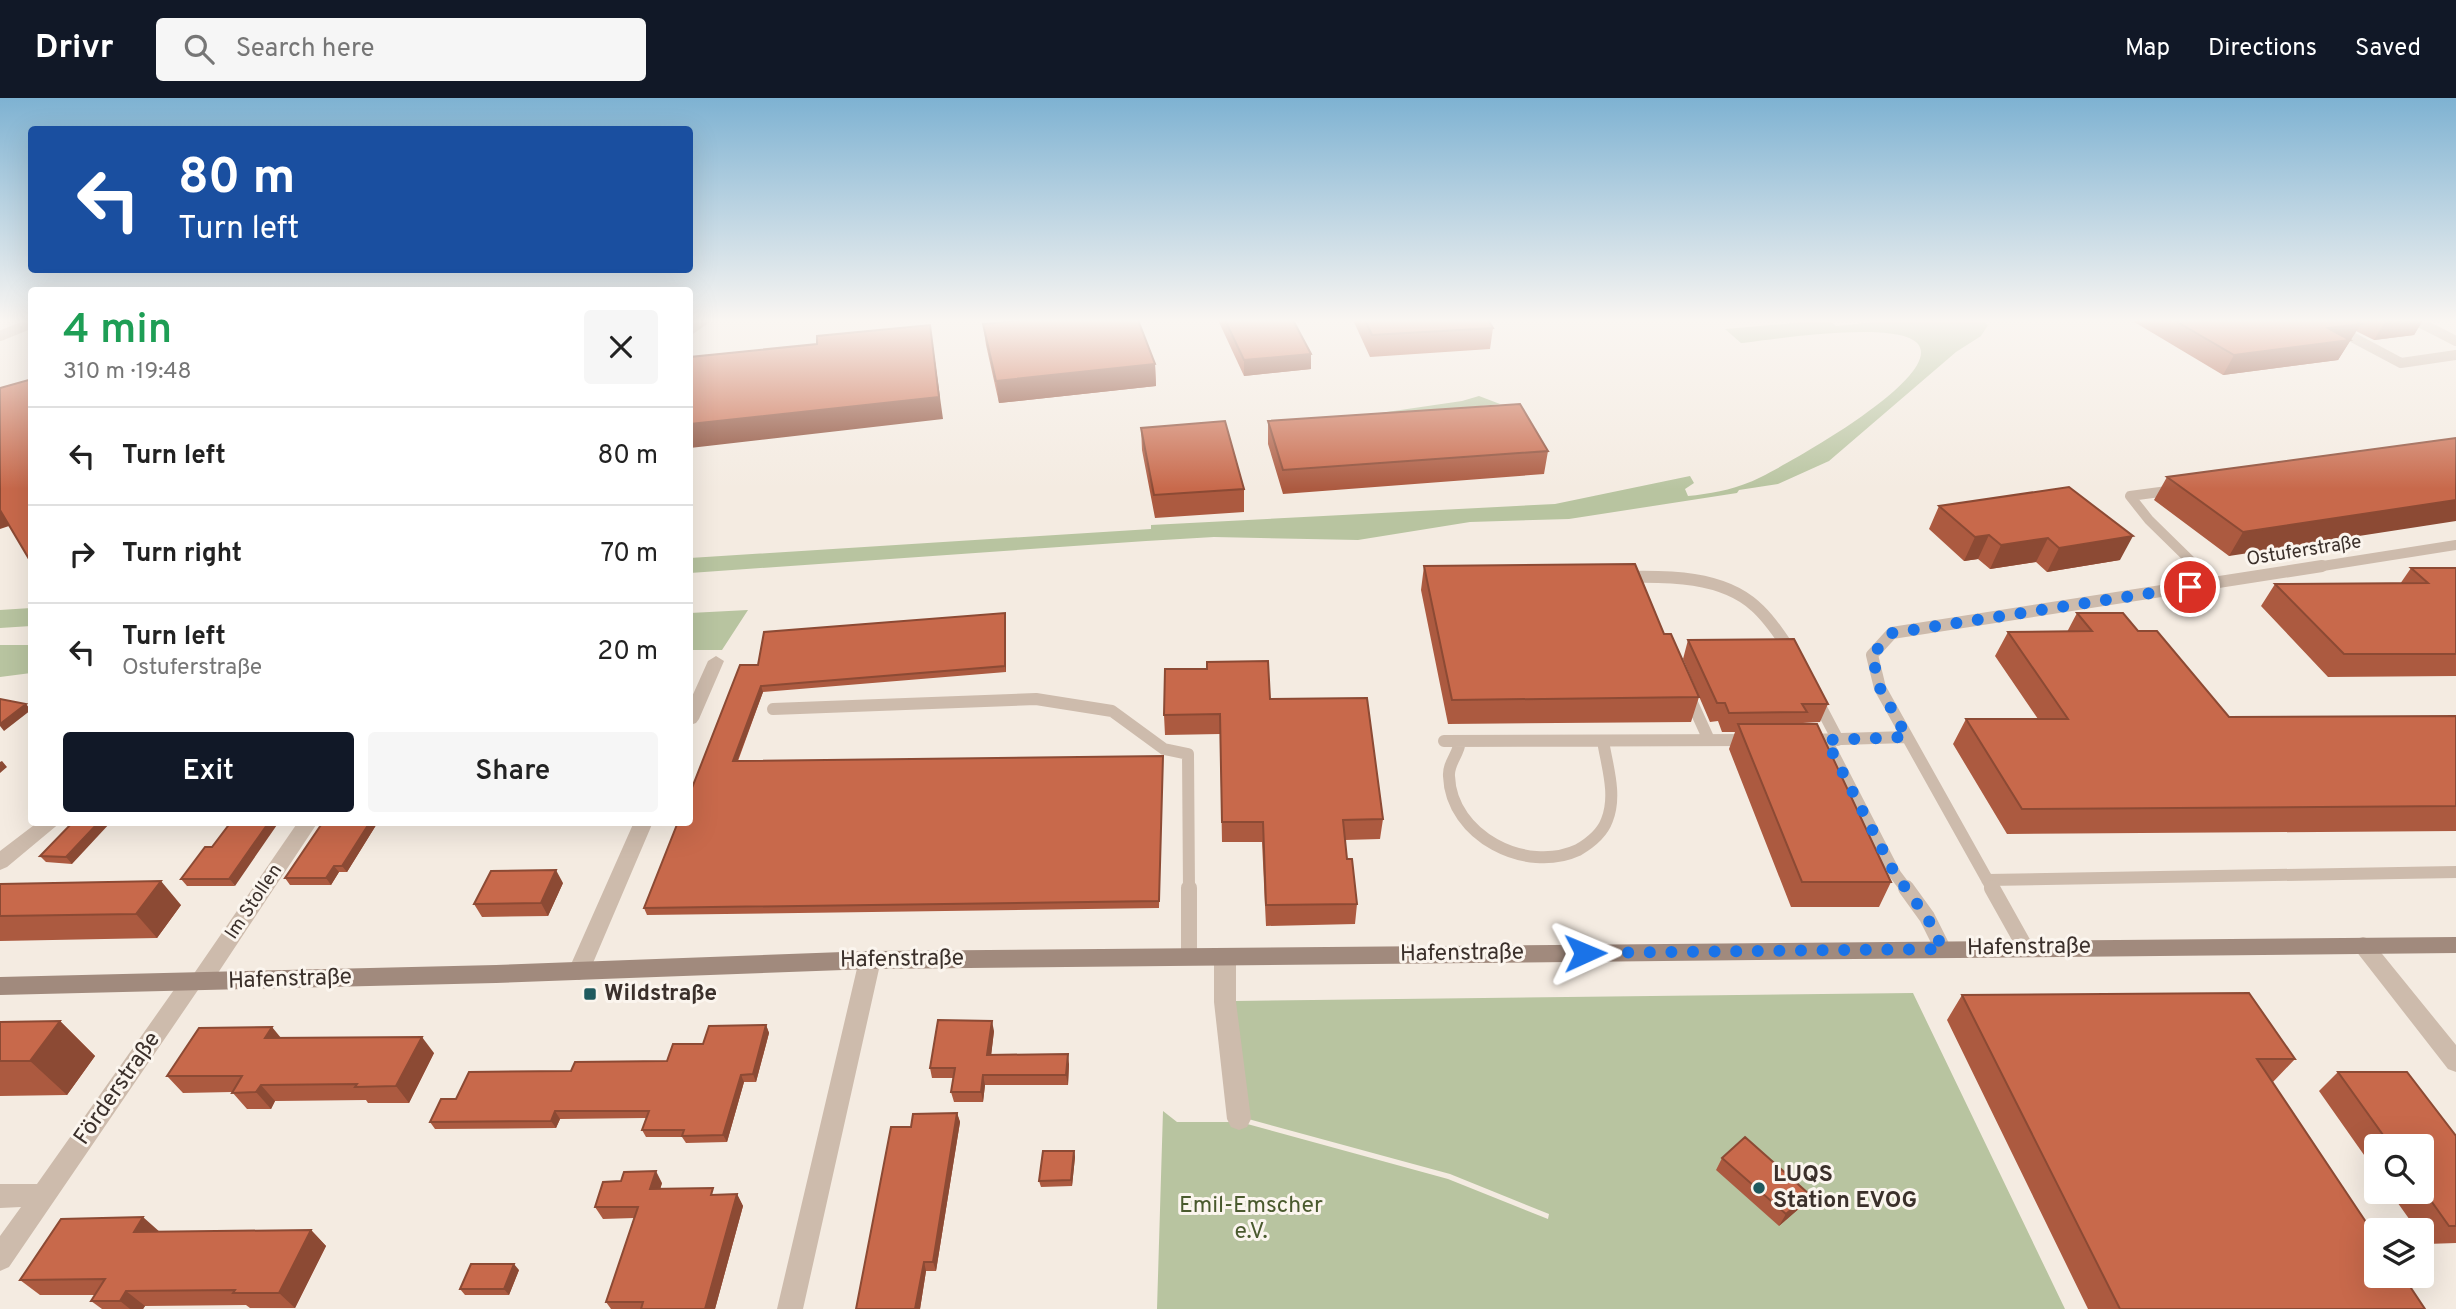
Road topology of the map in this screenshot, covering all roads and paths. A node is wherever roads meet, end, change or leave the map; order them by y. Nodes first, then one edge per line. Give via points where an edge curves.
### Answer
1 (2184, 489) edge
2 (2455, 546) edge
3 (1637, 577) junction
4 (1611, 578) edge
5 (2214, 583) junction
6 (1643, 590) edge
7 (716, 661) dead end
8 (1801, 668) edge
9 (1681, 677) edge
10 (1814, 692) edge
11 (773, 709) dead end
12 (693, 712) edge
13 (1907, 737) junction
14 (1709, 740) junction
15 (1761, 740) edge
16 (1800, 740) edge
17 (1832, 740) junction
18 (1444, 741) dead end
19 (1460, 741) junction
20 (1603, 741) junction
21 (47, 826) edge
22 (306, 826) edge
23 (642, 826) edge
24 (0, 862) edge
25 (2456, 872) edge
26 (1987, 880) junction
27 (2363, 945) junction
28 (2456, 945) edge
29 (2025, 947) junction
30 (1943, 949) junction
31 (1189, 957) junction
32 (1225, 957) junction
33 (870, 960) junction
34 (579, 971) junction
35 (195, 983) junction
36 (0, 986) edge
37 (2456, 1062) edge
38 (1239, 1119) dead end
39 (44, 1195) junction
40 (0, 1196) edge
41 (0, 1258) edge
42 (790, 1309) edge

1 - 5 lane via 2130,496
2 - 5 lane, Ostuferstraße
3 - 4 lane
3 - 6 lane
3 - 8 lane via 1706,584 1739,594 1762,612
5 - 13 lane, Ostuferstraße via 1892,633 1872,655 1880,688
7 - 12 street
9 - 14 lane
10 - 17 lane
11 - 31 lane via 1036,699 1112,711 1164,749 1188,754
13 - 17 lane
13 - 26 lane, Ostuferstraße
14 - 15 lane
14 - 20 lane
16 - 17 lane
17 - 30 lane via 1895,874 1927,917
18 - 19 lane
19 - 20 lane
19 - 20 lane via 1448,765 1448,777 1465,817 1509,852 1556,857 1586,847 1605,825 1611,805
21 - 24 street
22 - 35 street, Im Stollen
23 - 34 street
25 - 26 lane
26 - 29 lane, Ostuferstraße
27 - 28 street, Hafenstraße
27 - 29 street, Hafenstraße
27 - 37 street
29 - 30 street, Hafenstraße
30 - 32 street, Hafenstraße
31 - 32 street, Hafenstraße
31 - 33 street, Hafenstraße
32 - 38 street via 1225,1002
33 - 34 street, Hafenstraße
33 - 42 street
34 - 35 street, Hafenstraße
35 - 36 street, Hafenstraße
35 - 39 street, Förderstraße
39 - 40 street
39 - 41 street, Förderstraße

